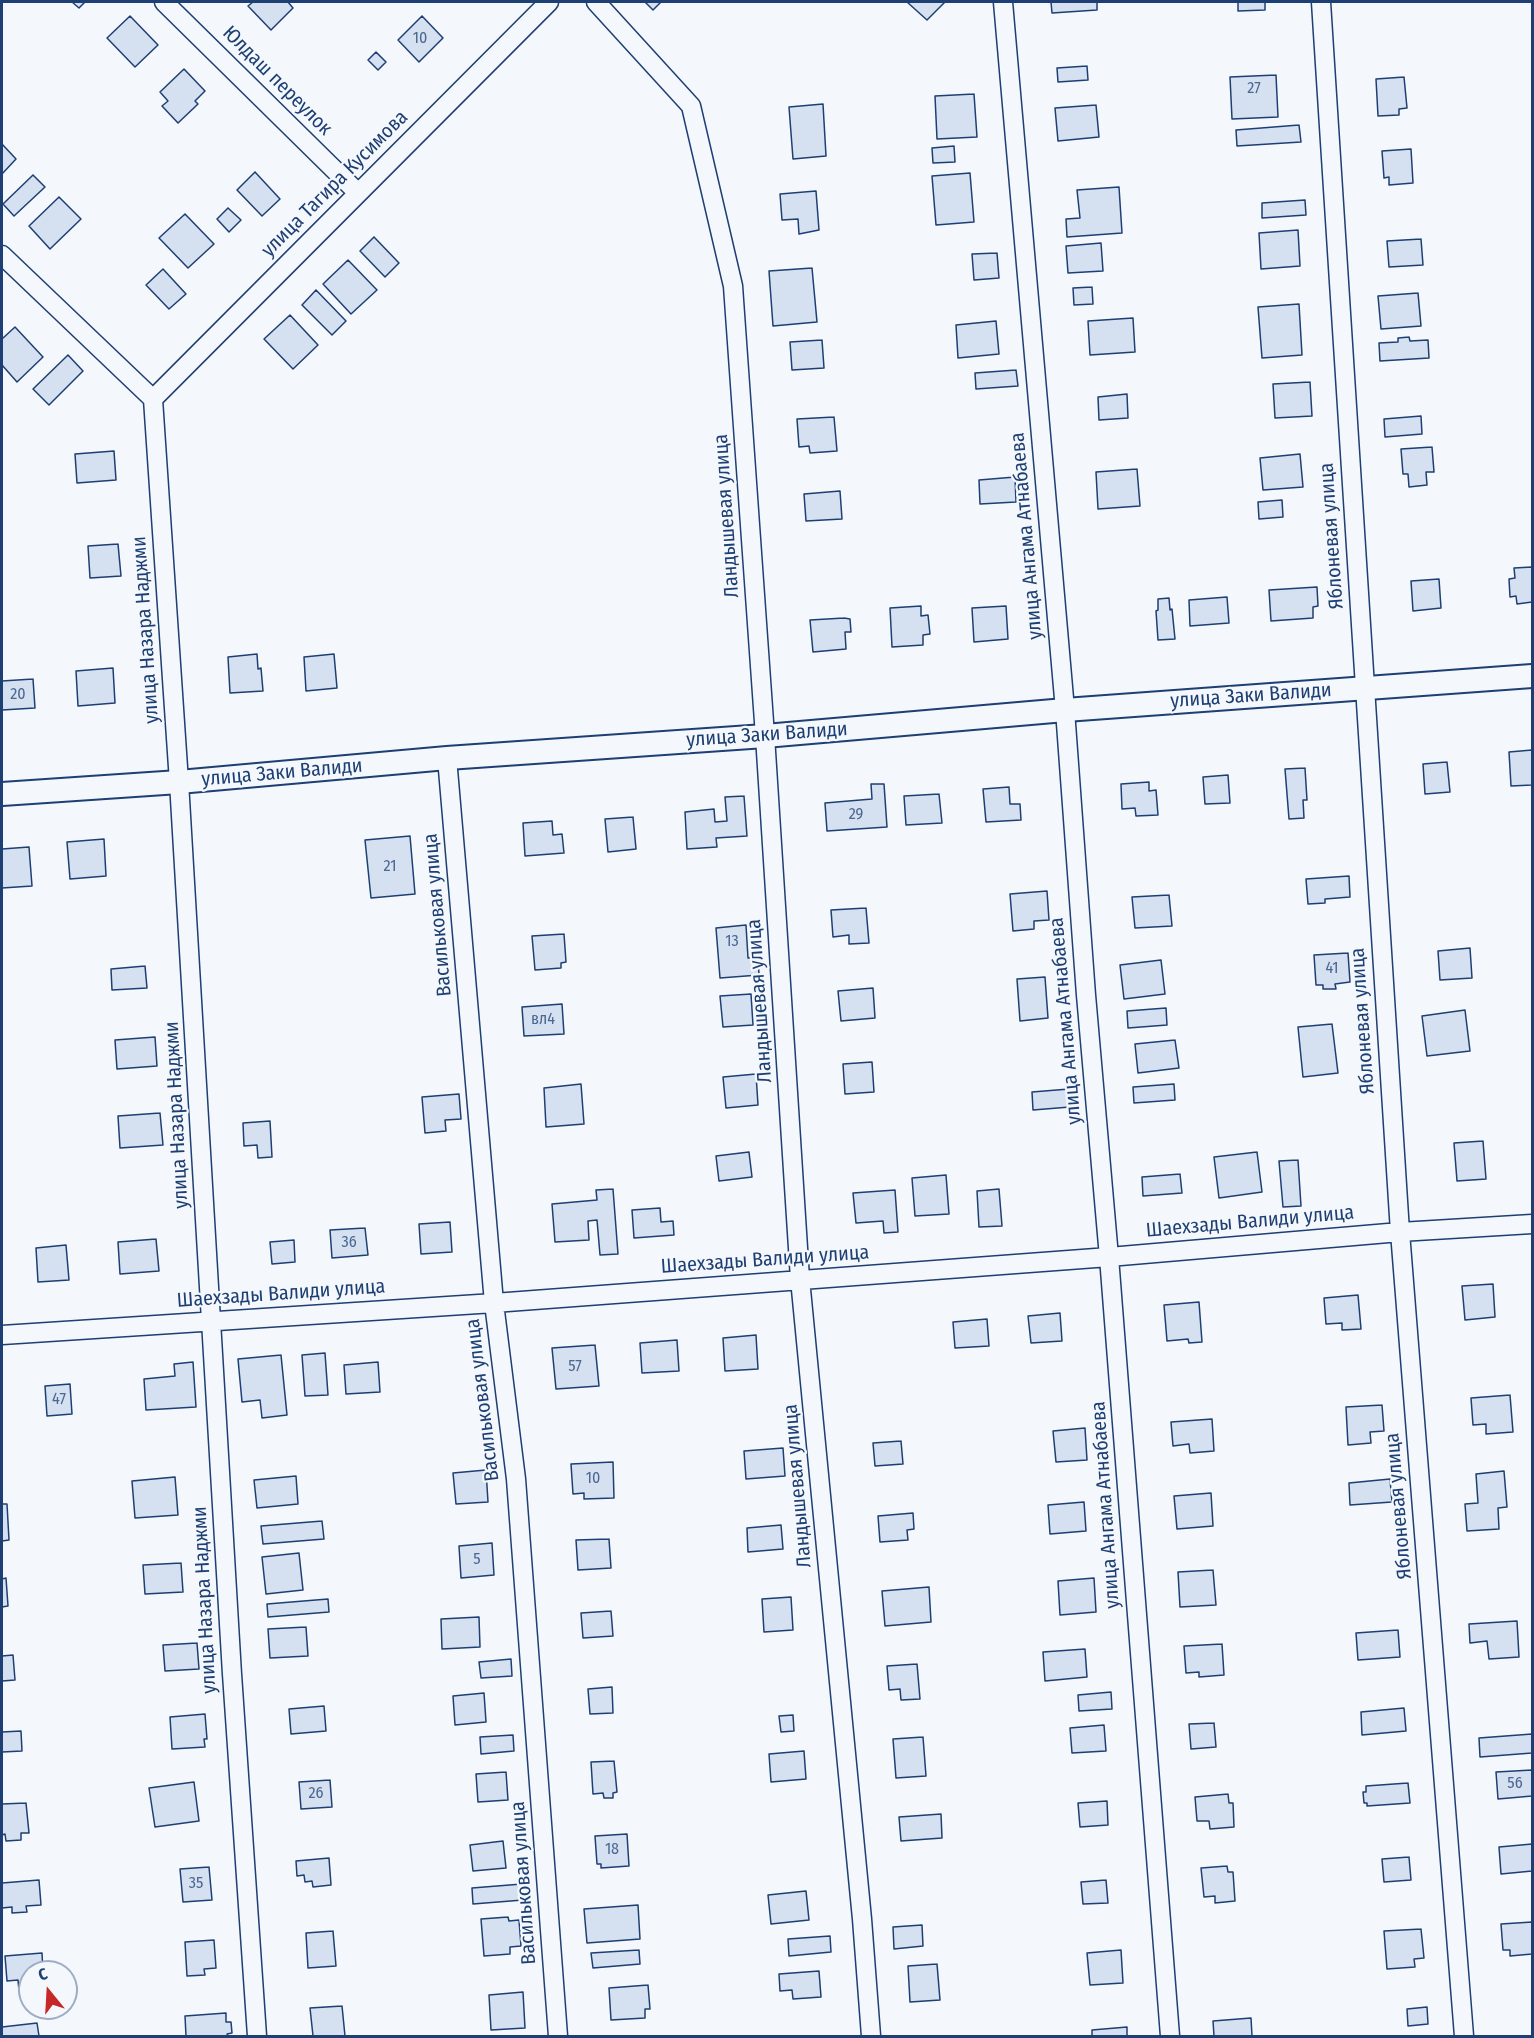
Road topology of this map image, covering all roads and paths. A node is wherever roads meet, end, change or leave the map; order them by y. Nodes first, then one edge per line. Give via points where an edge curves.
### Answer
1 (164, 2) edge
2 (549, 2) edge
3 (596, 2) edge
4 (1003, 2) edge
5 (1321, 2) edge
6 (358, 193) junction
7 (2, 255) edge
8 (153, 399) junction
9 (1533, 676) edge
10 (1364, 688) junction
11 (1065, 710) junction
12 (765, 736) junction
13 (447, 758) junction
14 (179, 782) junction
15 (2, 794) edge
16 (1533, 1224) edge
17 (1400, 1232) junction
18 (1109, 1257) junction
19 (800, 1279) junction
20 (494, 1303) junction
21 (212, 1321) junction
22 (2, 1335) edge
23 (257, 2037) edge
24 (558, 2037) edge
25 (871, 2037) edge
26 (1170, 2037) edge
27 (1464, 2037) edge

1 - 6 street, Юлдаш переулок
2 - 6 street, улица Тагира Кусимова
3 - 12 street, Ландышевая улица via 692,106 733,286
4 - 11 street, улица Ангама Атнабаева
5 - 10 street, Яблоневая улица
6 - 8 street, улица Тагира Кусимова
7 - 8 street
8 - 14 street, улица Назара Наджми
9 - 10 street, улица Заки Валиди
10 - 11 street, улица Заки Валиди
10 - 17 street, Яблоневая улица
11 - 12 street, улица Заки Валиди
11 - 18 street, улица Ангама Атнабаева
12 - 13 street, улица Заки Валиди
12 - 19 street, Ландышевая улица
13 - 14 street, улица Заки Валиди
13 - 20 street, Васильковая улица
14 - 15 street, улица Заки Валиди
14 - 21 street, улица Назара Наджми
16 - 17 street, Шаехзады Валиди улица
17 - 18 street, Шаехзады Валиди улица
17 - 27 street, Яблоневая улица
18 - 19 street, Шаехзады Валиди улица
18 - 26 street, улица Ангама Атнабаева
19 - 20 street, Шаехзады Валиди улица
19 - 25 street, Ландышевая улица
20 - 21 street, Шаехзады Валиди улица
20 - 24 street, Васильковая улица via 516,1479
21 - 22 street, Шаехзады Валиди улица
21 - 23 street, улица Назара Наджми via 231,1674

